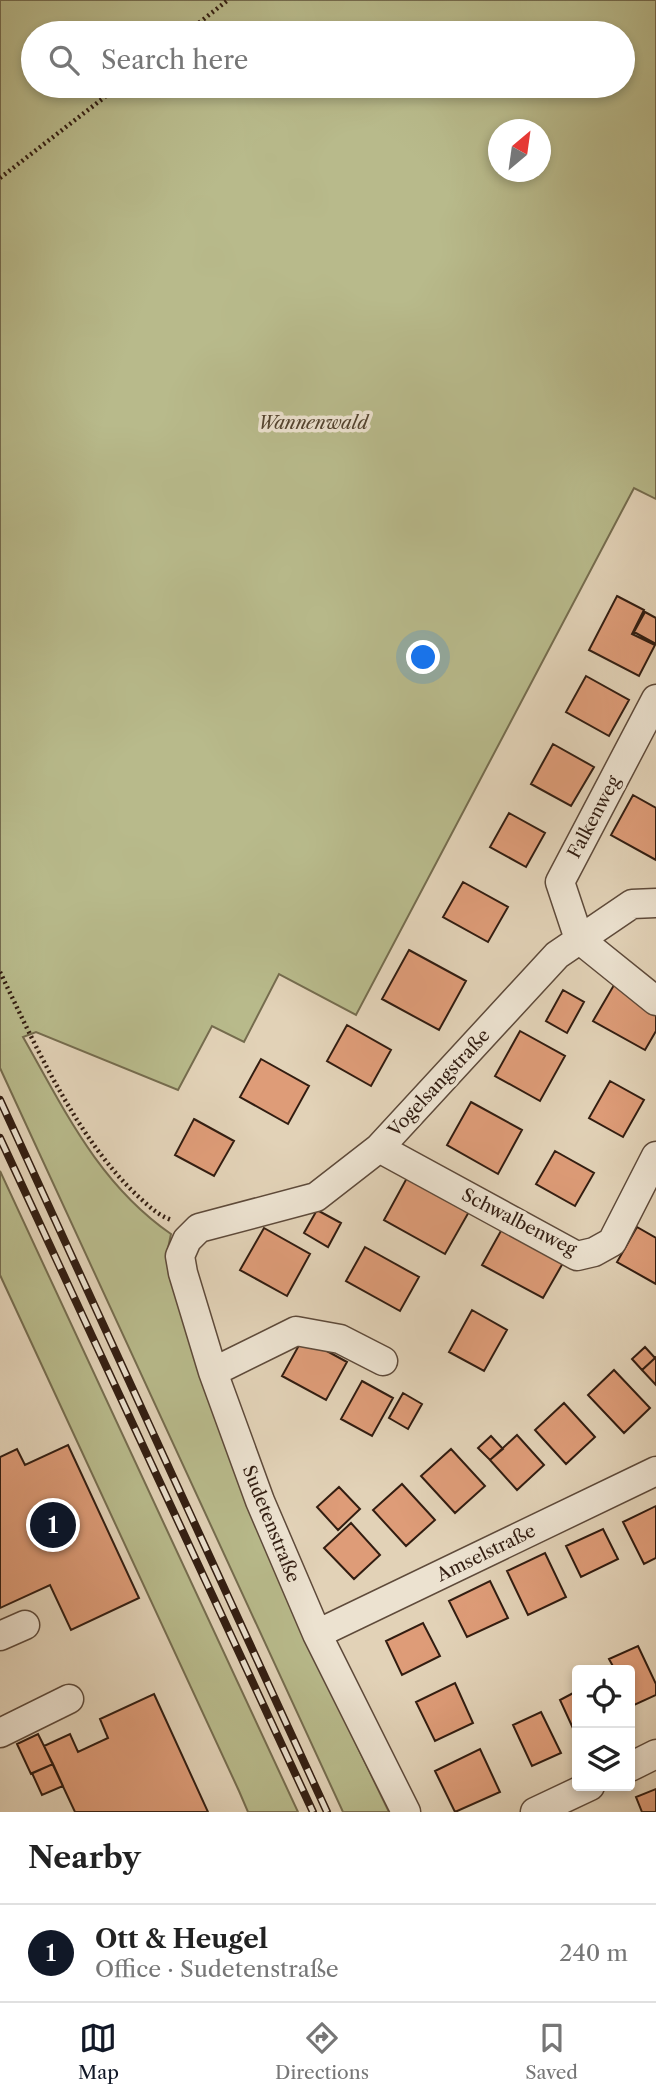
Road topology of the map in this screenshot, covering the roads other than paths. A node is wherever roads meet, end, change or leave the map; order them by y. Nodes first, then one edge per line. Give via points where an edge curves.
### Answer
1 (656, 699) edge
2 (656, 903) edge
3 (579, 939) junction
4 (656, 1001) edge
5 (379, 1148) junction
6 (656, 1156) edge
7 (199, 1228) joint
8 (383, 1361) dead end
9 (213, 1372) junction
10 (656, 1471) edge
11 (317, 1634) junction
12 (69, 1699) dead end
13 (0, 1733) edge
14 (656, 1754) edge
15 (635, 1764) edge
16 (579, 1791) edge
17 (406, 1812) edge
18 (535, 1812) edge

1 - 3 street, Falkenweg via 560,882
2 - 3 street, Vogelsangstraße via 632,904
3 - 4 street
3 - 5 street, Vogelsangstraße via 557,955
5 - 6 street, Schwalbenweg via 577,1256 612,1242
5 - 7 street, Vogelsangstraße via 316,1197
7 - 9 street, Sudetenstraße via 180,1256
8 - 9 street via 340,1339 296,1331
9 - 11 street, Sudetenstraße via 260,1501
10 - 11 street, Amselstraße
11 - 17 street, Sudetenstraße
12 - 13 street
14 - 15 street
16 - 18 street

